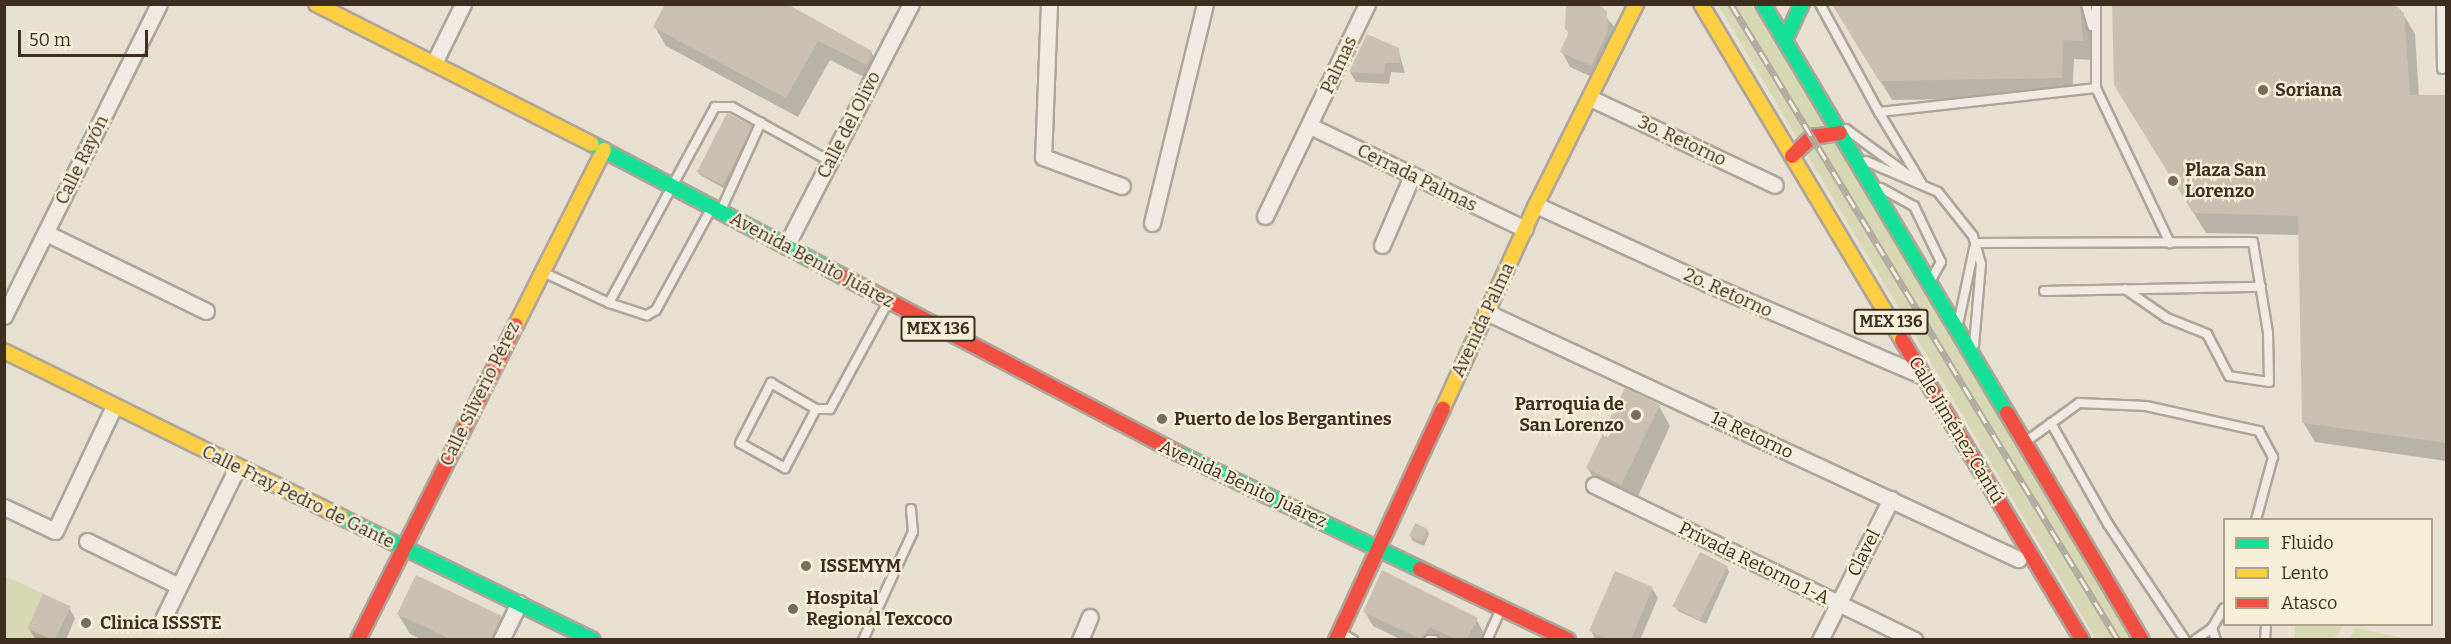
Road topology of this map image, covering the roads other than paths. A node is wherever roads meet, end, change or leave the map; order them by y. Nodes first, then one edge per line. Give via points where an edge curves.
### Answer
1 (159, 4) edge
2 (316, 4) edge
3 (463, 4) edge
4 (911, 4) edge
5 (1049, 4) edge
6 (1205, 4) edge
7 (1367, 4) edge
8 (1636, 4) edge
9 (1701, 4) edge
10 (1763, 4) edge
11 (1802, 4) edge
12 (1820, 4) edge
13 (2086, 4) edge
14 (2096, 4) edge
15 (2441, 4) edge
16 (1618, 12) dead end
17 (2094, 32) junction
18 (1620, 35) junction
19 (1785, 40) junction
20 (434, 63) junction
21 (2442, 69) dead end
22 (2096, 88) junction
23 (1590, 98) junction
24 (1879, 112) junction
25 (1832, 120) junction
26 (762, 122) junction
27 (1310, 126) junction
28 (1840, 133) junction
29 (604, 150) junction
30 (1852, 153) junction
31 (1792, 156) junction
32 (830, 161) junction
33 (1411, 178) junction
34 (1913, 178) junction
35 (1869, 180) junction
36 (1921, 182) junction
37 (672, 185) junction
38 (1775, 185) dead end
39 (1122, 186) dead end
40 (1536, 205) junction
41 (716, 209) junction
42 (1265, 216) dead end
43 (1152, 223) dead end
44 (1525, 229) junction
45 (46, 233) junction
46 (2170, 243) junction
47 (1382, 245) dead end
48 (786, 246) junction
49 (1975, 246) junction
50 (542, 271) junction
51 (1930, 281) junction
52 (2261, 287) junction
53 (2125, 289) junction
54 (2044, 291) dead end
55 (888, 302) junction
56 (609, 303) junction
57 (206, 311) dead end
58 (1486, 312) junction
59 (4, 316) edge
60 (1958, 326) junction
61 (4, 351) edge
62 (1973, 352) junction
63 (1923, 375) junction
64 (114, 406) junction
65 (816, 409) junction
66 (2050, 423) junction
67 (2024, 442) junction
68 (237, 468) junction
69 (1594, 485) dead end
70 (1891, 499) junction
71 (4, 507) edge
72 (911, 509) dead end
73 (2256, 518) edge
74 (87, 541) dead end
75 (404, 548) junction
76 (1378, 549) junction
77 (2018, 559) dead end
78 (179, 586) junction
79 (519, 603) junction
80 (1838, 604) junction
81 (1501, 608) junction
82 (2223, 610) edge
83 (1090, 617) dead end
84 (162, 621) dead end
85 (2212, 628) junction
86 (1338, 636) edge
87 (358, 639) edge
88 (501, 639) edge
89 (593, 639) edge
90 (863, 639) edge
91 (1080, 639) edge
92 (1353, 639) edge
93 (1429, 639) edge
94 (1434, 639) edge
95 (1486, 639) edge
96 (1568, 639) edge
97 (1820, 639) edge
98 (1916, 639) edge
99 (2082, 639) edge
100 (2142, 639) edge
101 (2185, 639) edge
102 (2194, 639) edge
103 (2216, 639) edge

1 - 45 street, Calle Rayón
2 - 20 main road, Avenida Benito Juárez / MEX 136
3 - 20 street
4 - 32 street, Calle del Olivo
5 - 39 street via 1043,157
6 - 43 street
7 - 27 street, Palmas
8 - 18 main road, Avenida Palma
9 - 31 main road, Calle Jiménez Cantú / MEX 136
10 - 19 main road, MEX 136
11 - 19 main road
12 - 24 lane
13 - 17 lane
14 - 17 lane
15 - 21 lane
16 - 18 main road
17 - 22 lane
18 - 23 main road, Avenida Palma
19 - 25 main road, MEX 136
20 - 29 main road, Avenida Benito Juárez / MEX 136
22 - 24 lane
22 - 46 lane
23 - 38 street, 3o. Retorno
23 - 40 main road, Avenida Palma
24 - 36 lane
25 - 28 main road, MEX 136
25 - 34 lane via 1874,146
26 - 32 lane
26 - 37 lane via 732,107 715,107
26 - 41 lane
27 - 33 street, Cerrada Palmas
27 - 42 street, Palmas
28 - 30 main road, MEX 136
28 - 31 main road via 1812,137
29 - 37 main road, Avenida Benito Juárez / MEX 136
29 - 50 main road, Calle Silverio Pérez
30 - 34 lane via 1883,171
30 - 35 main road, MEX 136
31 - 63 main road, Calle Jiménez Cantú / MEX 136
32 - 48 street, Calle del Olivo
33 - 44 street, Cerrada Palmas
33 - 47 street
34 - 36 lane
35 - 51 main road, MEX 136
35 - 51 lane via 1914,206 1941,262
36 - 49 lane via 1938,192
37 - 41 main road, Avenida Benito Juárez / MEX 136
37 - 56 lane
40 - 44 main road, Avenida Palma
40 - 63 street, 2o. Retorno via 1706,284
41 - 48 main road, Avenida Benito Juárez / MEX 136
41 - 56 lane via 656,310 647,315
44 - 58 main road, Avenida Palma
45 - 57 street
45 - 59 street, Calle Rayón
46 - 49 lane
46 - 52 lane via 2253,242
48 - 55 main road, Avenida Benito Juárez / MEX 136
49 - 60 lane
49 - 62 lane via 1981,264
50 - 56 lane
50 - 75 main road, Calle Silverio Pérez
51 - 60 main road, MEX 136
52 - 53 lane
52 - 53 lane via 2268,333 2269,382 2229,376 2207,334 2167,318
53 - 54 lane
55 - 65 lane via 830,409
55 - 76 main road, Avenida Benito Juárez / MEX 136 via 1159,444
58 - 70 street, 1a Retorno
58 - 76 main road, Avenida Palma
60 - 62 main road, MEX 136
61 - 64 main road, Calle Fray Pedro de Gante
62 - 67 main road, MEX 136
63 - 99 main road, Calle Jiménez Cantú / MEX 136
64 - 68 main road, Calle Fray Pedro de Gante
64 - 71 street via 55,531
65 - 65 lane via 771,383 740,443 785,468
66 - 67 lane
66 - 73 lane via 2079,403 2146,406 2259,431 2273,457
66 - 101 lane via 2108,524
67 - 100 main road, MEX 136
68 - 75 main road, Calle Fray Pedro de Gante
68 - 78 street
69 - 80 street, Privada Retorno 1-A
70 - 77 street, 1a Retorno
70 - 80 street, Clavel
72 - 90 lane via 913,532
74 - 78 street
75 - 79 main road, Calle Fray Pedro de Gante
75 - 87 main road, Calle Silverio Pérez
76 - 81 main road, Avenida Benito Juárez / MEX 136
76 - 86 main road, Avenida Palma
78 - 84 street
79 - 88 street
79 - 89 main road, Calle Fray Pedro de Gante
80 - 97 street, Clavel
80 - 98 street, Privada Retorno 1-A
81 - 95 lane
81 - 96 main road, Avenida Benito Juárez / MEX 136
82 - 85 lane
83 - 91 street
85 - 102 lane
85 - 103 lane
86 - 92 lane
93 - 94 lane

